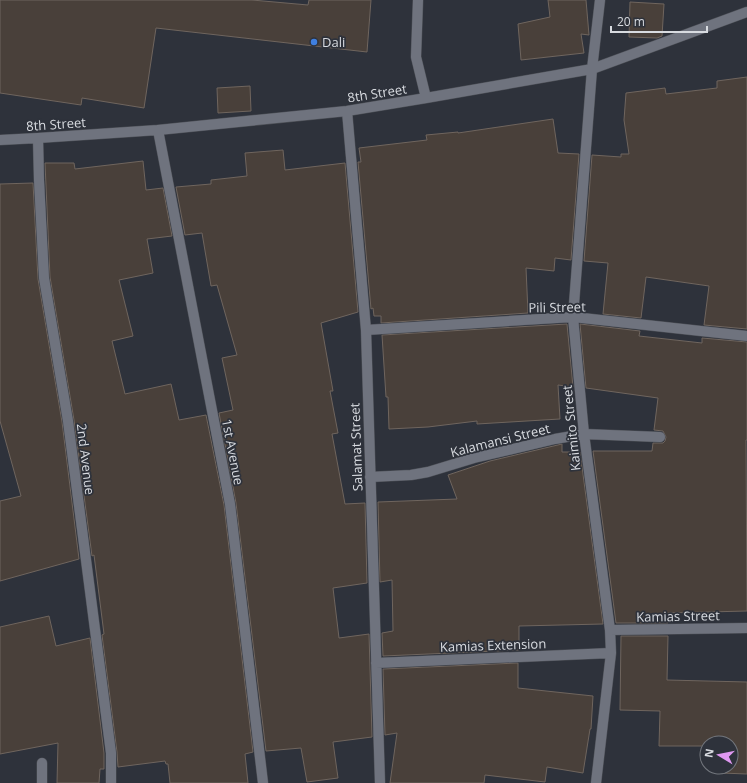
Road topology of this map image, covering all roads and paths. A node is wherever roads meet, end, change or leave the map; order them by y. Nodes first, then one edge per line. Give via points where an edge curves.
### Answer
1 (418, 0) edge
2 (600, 0) edge
3 (747, 12) edge
4 (592, 69) junction
5 (426, 98) junction
6 (347, 110) junction
7 (158, 130) junction
8 (38, 138) junction
9 (0, 140) edge
10 (573, 317) junction
11 (366, 330) junction
12 (747, 336) edge
13 (584, 434) junction
14 (660, 437) dead end
15 (370, 477) junction
16 (747, 628) edge
17 (610, 630) junction
18 (611, 653) junction
19 (376, 663) junction
20 (42, 763) dead end
21 (42, 783) edge
22 (110, 783) edge
23 (263, 783) edge
24 (380, 783) edge
25 (596, 783) edge

1 - 5 street via 416,57
2 - 4 street, Kaimito Street
3 - 4 street, 8th Street
4 - 5 street, 8th Street
4 - 10 street, Kaimito Street
5 - 6 street, 8th Street
6 - 7 street, 8th Street
6 - 11 street, Salamat Street
7 - 8 street, 8th Street
7 - 23 street, 1st Avenue via 230,504
8 - 9 street, 8th Street
8 - 22 street, 2nd Avenue via 44,278 68,421 111,753
10 - 11 street, Pili Street
10 - 12 street, Pili Street
10 - 13 street, Kaimito Street
11 - 15 street, Salamat Street
13 - 14 street, Kalamansi Street
13 - 15 street, Kalamansi Street via 474,458 417,474
13 - 17 street, Kaimito Street
15 - 19 street, Salamat Street
16 - 17 street, Kamias Street
17 - 18 street, Kaimito Street
18 - 19 street, Kamias Extension
18 - 25 street, Kaimito Street
19 - 24 street, Salamat Street
20 - 21 street

